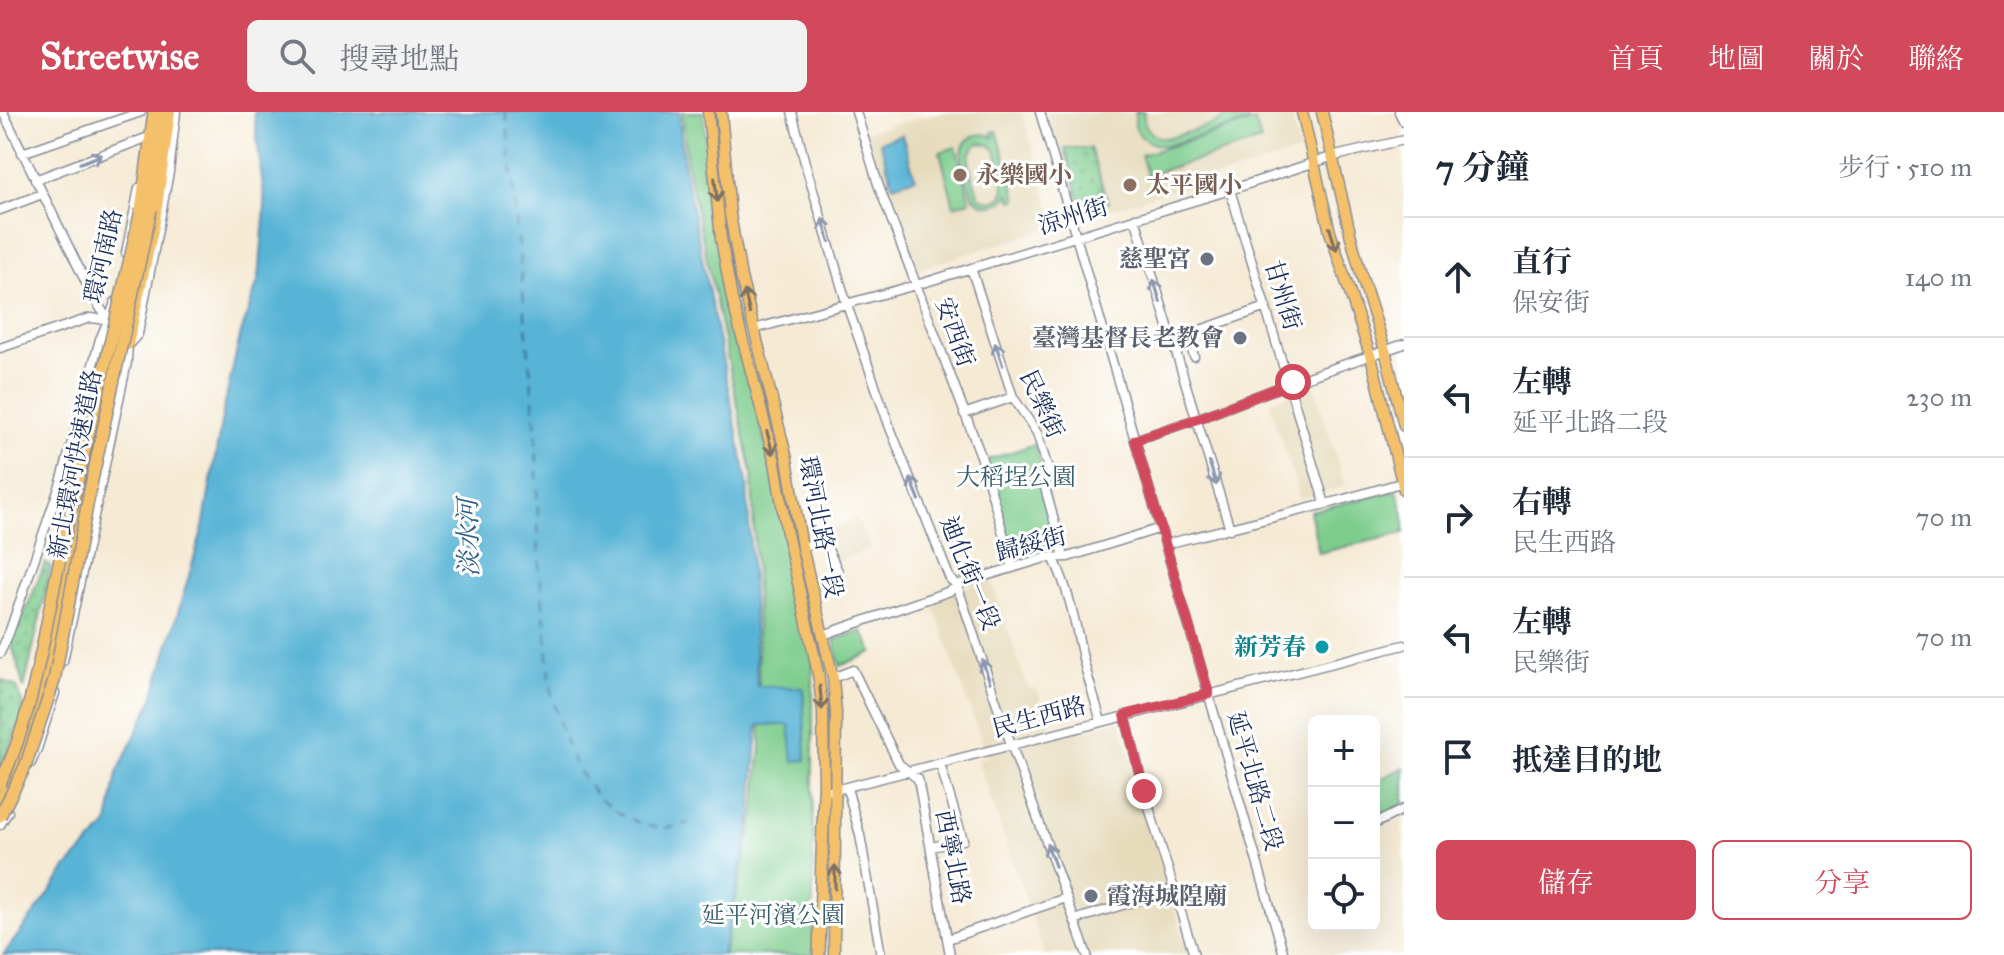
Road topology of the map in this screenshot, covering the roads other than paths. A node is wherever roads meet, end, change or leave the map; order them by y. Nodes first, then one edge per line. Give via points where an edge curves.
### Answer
1 (3, 112) edge
2 (141, 112) edge
3 (152, 112) edge
4 (168, 112) edge
5 (708, 112) edge
6 (721, 112) edge
7 (792, 112) edge
8 (856, 112) edge
9 (1040, 112) edge
10 (1302, 112) edge
11 (1322, 112) edge
12 (1399, 112) edge
13 (1404, 122) edge
14 (146, 138) junction
15 (1404, 140) edge
16 (22, 153) junction
17 (1323, 160) junction
18 (35, 180) junction
19 (1230, 190) junction
20 (42, 194) junction
21 (0, 210) edge
22 (1135, 218) junction
23 (1076, 235) junction
24 (971, 268) junction
25 (916, 285) junction
26 (847, 305) junction
27 (1266, 307) junction
28 (109, 320) junction
29 (754, 329) junction
30 (1187, 335) junction
31 (1172, 340) junction
32 (1404, 344) edge
33 (128, 345) junction
34 (0, 348) edge
35 (1385, 350) junction
36 (1370, 355) junction
37 (1194, 356) dead end
38 (1289, 383) junction
39 (1013, 397) junction
40 (1402, 406) edge
41 (964, 414) junction
42 (1197, 419) junction
43 (1404, 426) edge
44 (1135, 440) junction
45 (1403, 484) edge
46 (1325, 504) junction
47 (1161, 528) junction
48 (1230, 529) junction
49 (1166, 544) junction
50 (802, 547) junction
51 (1053, 557) junction
52 (1064, 557) junction
53 (1013, 568) junction
54 (838, 571) dead end
55 (957, 585) junction
56 (0, 631) edge
57 (823, 635) junction
58 (5, 643) junction
59 (1404, 645) edge
60 (0, 653) edge
61 (833, 678) junction
62 (1209, 694) junction
63 (1125, 715) junction
64 (1101, 722) junction
65 (1011, 745) junction
66 (940, 764) junction
67 (909, 772) junction
68 (0, 781) edge
69 (847, 788) junction
70 (829, 791) junction
71 (0, 801) edge
72 (1404, 809) edge
73 (0, 816) edge
74 (1380, 821) edge
75 (0, 825) edge
76 (932, 847) junction
77 (1174, 889) junction
78 (1066, 898) junction
79 (1074, 920) junction
80 (948, 939) junction
81 (819, 955) edge
82 (834, 955) edge
83 (881, 955) edge
84 (950, 955) edge
85 (1087, 955) edge
86 (1194, 955) edge
87 (1284, 955) edge

1 - 16 street
2 - 16 street
3 - 14 street, 環河南路
3 - 68 highway, 新北環河快速道路, bridge via 141,210 45,643 11,762
4 - 33 main road via 155,221
4 - 33 street, 環河南路 via 126,331
4 - 73 highway, 新北環河快速道路, bridge via 54,681 25,767
5 -> 70 main road, 環河北路一段 via 729,284 775,462 818,673
29 -> 6 main road, 環河北路一段 via 730,214
26 -> 7 street, 迪化街一段
8 - 25 street, 安西街
9 - 23 street, 延平北路二段
10 - 17 main road
11 - 17 main road
12 - 13 street
18 -> 14 street
14 - 28 street, 環河南路
15 - 17 street, 涼州街
16 - 18 street
17 - 19 street, 涼州街
17 - 35 main road
17 -> 36 main road via 1330,232
18 - 20 street
19 - 22 street, 涼州街
19 - 27 street, 甘州街
20 - 21 street
20 - 28 street
22 - 23 street, 涼州街
31 -> 22 street
23 - 24 street, 涼州街
23 - 44 street, 延平北路二段
24 - 25 street, 涼州街
39 -> 24 street, 民樂街
25 - 26 street, 涼州街
25 - 41 street, 安西街
26 - 29 street, 涼州街
55 -> 26 street, 迪化街一段 via 950,579 889,425
27 - 30 street
27 - 38 street, 甘州街
28 - 33 street
28 - 34 street via 90,318
28 - 58 street
28 - 68 street, 環河南路 via 105,372 42,676
29 - 50 main road, 環河北路一段 via 787,459
30 - 31 street
30 - 37 street
31 - 42 street
32 - 35 street
33 - 71 highway, bridge via 117,360 83,498 44,689 22,756
33 - 75 street, 環河南路 via 59,682 37,749
35 - 36 street
35 - 40 main road
36 - 38 street
36 - 45 main road
38 - 42 street
38 - 46 street, 甘州街
39 - 41 street
39 - 52 street, 民樂街 via 1037,433 1049,472 1044,484
40 - 43 main road
41 - 53 street, 安西街
42 - 44 street
42 -> 48 street
44 - 47 street, 延平北路二段
45 - 46 street
46 - 48 street
47 - 49 street, 延平北路二段
47 - 52 street, 歸綏街
48 - 49 street
49 - 62 street, 延平北路二段
50 - 54 street via 824,541
50 - 57 main road, 環河北路一段
51 - 52 street, 歸綏街
51 - 53 street, 歸綏街
51 - 64 street
53 - 55 street, 歸綏街
55 - 57 street, 歸綏街
65 -> 55 street, 迪化街一段
56 - 58 street
57 - 61 main road, 環河北路一段
58 - 60 street
59 - 62 street, 民生西路
61 - 67 street, 西寧北路 via 853,670 899,764
61 - 70 main road, 環河北路一段 via 836,713
62 - 63 street, 民生西路
62 - 87 street, 延平北路二段
63 - 64 street, 民生西路
63 - 77 street
64 - 65 street, 民生西路
65 - 66 street, 民生西路
78 -> 65 street, 迪化街一段
66 - 67 street, 民生西路
66 - 76 street via 963,840
67 - 69 street, 民生西路
67 - 76 street, 西寧北路 via 918,779
69 - 70 street, 民生西路
69 - 83 street
70 - 81 highway
82 -> 70 main road, 環河北路一段
72 - 74 street
76 - 80 street, 西寧北路
77 - 79 street
77 - 86 street
78 - 79 street, 迪化街一段
78 - 80 street
79 - 85 street, 迪化街一段
80 - 84 street, 西寧北路

